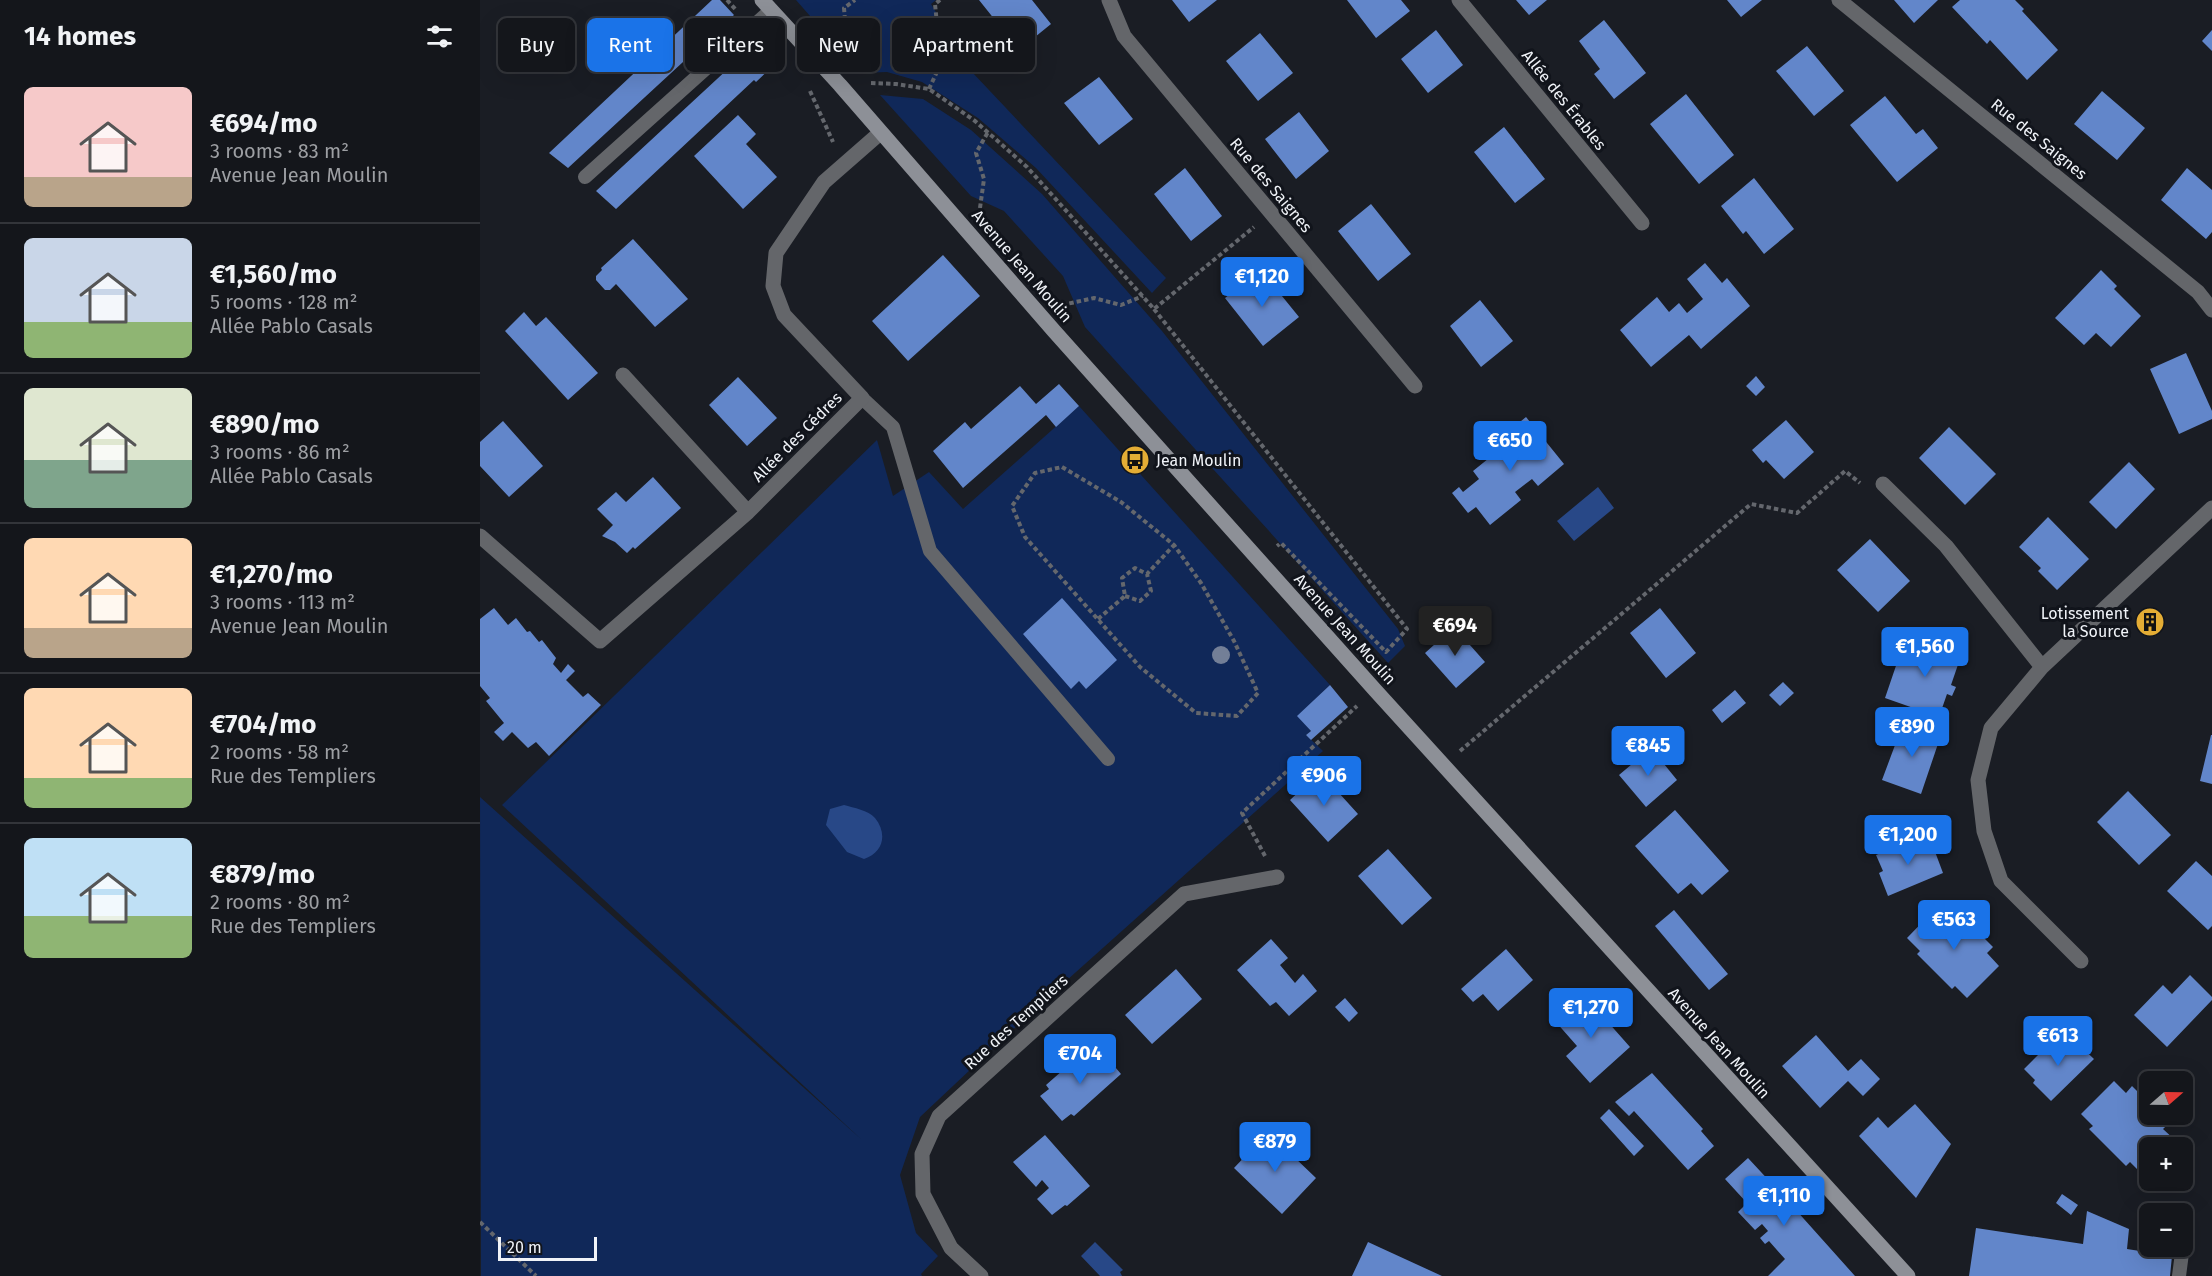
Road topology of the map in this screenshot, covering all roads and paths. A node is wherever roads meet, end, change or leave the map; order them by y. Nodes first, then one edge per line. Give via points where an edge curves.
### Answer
1 (728, 0) edge
2 (855, 0) edge
3 (940, 0) edge
4 (1108, 0) edge
5 (1459, 0) edge
6 (1839, 0) edge
7 (766, 5) edge
8 (744, 18) edge
9 (703, 72) edge
10 (845, 83) junction
11 (808, 85) dead end
12 (929, 89) junction
13 (988, 132) junction
14 (880, 133) junction
15 (843, 165) junction
16 (585, 177) dead end
17 (980, 212) dead end
18 (1270, 213) junction
19 (1642, 223) dead end
20 (1143, 296) junction
21 (1075, 301) dead end
22 (1154, 309) junction
23 (2212, 310) edge
24 (623, 375) dead end
25 (1415, 386) dead end
26 (862, 398) junction
27 (1883, 484) joint
28 (2212, 508) edge
29 (748, 512) junction
30 (480, 536) edge
31 (1174, 545) junction
32 (1261, 560) junction
33 (1147, 574) junction
34 (1125, 596) junction
35 (1098, 619) junction
36 (2042, 667) junction
37 (1375, 690) junction
38 (1108, 759) dead end
39 (1444, 765) junction
40 (1276, 877) joint
41 (2081, 961) dead end
42 (480, 1222) edge
43 (2181, 1257) edge
44 (536, 1276) edge
45 (981, 1276) edge
46 (1908, 1276) edge
47 (2179, 1276) edge

1 - 8 path
2 - 10 path via 844,8
3 - 12 path via 935,4 941,63
4 - 18 street, Rue des Saignes via 1124,36
5 - 19 street, Allée des Érables
6 - 23 street, Rue des Saignes via 2198,292
7 - 10 main road, Avenue Jean Moulin
9 - 16 lane
10 - 12 path
10 - 14 main road, Avenue Jean Moulin
11 - 15 path
12 - 13 path
13 - 17 path via 976,153 984,179
13 - 20 path via 1027,167
14 - 15 street, Allée des Cédres
14 - 32 main road, Avenue Jean Moulin
15 - 26 street, Allée des Cédres via 824,183 776,254 773,286 784,315
18 - 22 path
18 - 25 street, Rue des Saignes
20 - 21 path via 1121,305 1094,297
20 - 22 path
22 - 32 path via 1407,629 1386,652 1281,543
24 - 29 street
26 - 29 street, Allée des Cédres
26 - 38 lane via 893,427 930,551
27 - 36 street via 1946,546
27 - 39 path via 1867,490 1845,471 1797,513 1751,504
28 - 36 street
29 - 30 street, Allée des Cédres via 600,640
31 - 33 path
31 - 35 path via 1121,502 1062,467 1035,473 1012,506 1025,537
31 - 35 path via 1201,582 1258,693 1237,716 1196,712 1140,667
32 - 37 main road, Avenue Jean Moulin
33 - 34 path via 1135,568 1122,578
33 - 34 path via 1151,591 1140,602
34 - 35 path
36 - 41 street via 1991,728 1978,780 1984,831 2001,881
37 - 39 main road, Avenue Jean Moulin
37 - 40 path via 1242,813
39 - 46 main road, Avenue Jean Moulin
40 - 45 street, Rue des Templiers via 1184,894 939,1116 922,1154 923,1194 951,1248
42 - 44 path
43 - 47 lane

